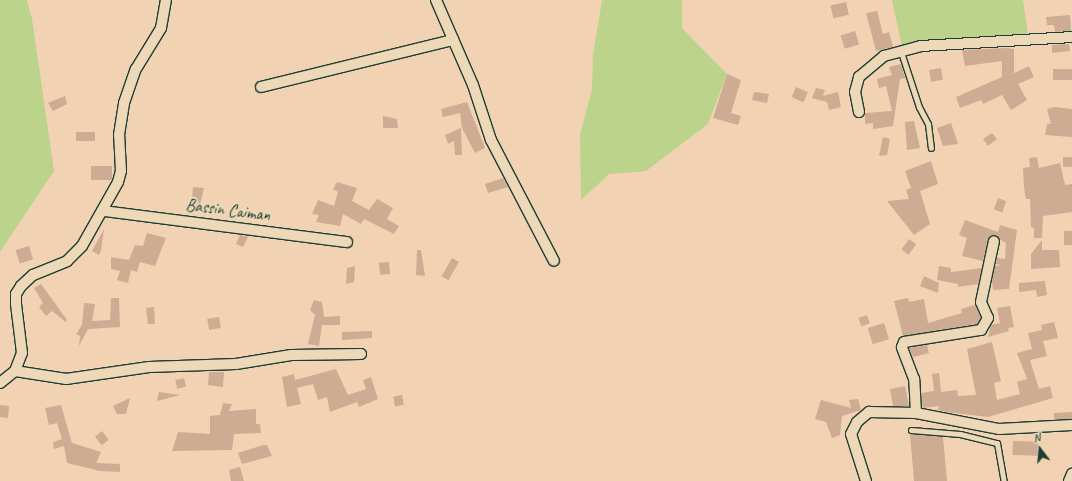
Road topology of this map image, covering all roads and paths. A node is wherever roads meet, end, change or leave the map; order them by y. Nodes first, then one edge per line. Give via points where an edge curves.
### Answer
1 (166, 0) edge
2 (436, 0) edge
3 (1072, 37) edge
4 (453, 40) junction
5 (901, 52) junction
6 (261, 87) dead end
7 (859, 112) dead end
8 (931, 148) dead end
9 (104, 211) junction
10 (994, 241) dead end
11 (347, 242) dead end
12 (554, 261) dead end
13 (361, 354) dead end
14 (15, 371) junction
15 (0, 383) edge
16 (916, 413) junction
17 (1072, 425) edge
18 (911, 430) dead end
19 (1072, 474) edge
20 (866, 481) edge
21 (1004, 481) edge
22 (1069, 481) edge

1 - 9 street via 161,28 136,69 124,103 119,135 120,171
2 - 4 street
3 - 5 street via 921,46
4 - 6 street
4 - 12 street via 491,140
5 - 7 street via 884,56 860,77 855,92
5 - 8 lane via 919,107 928,124
9 - 11 street, Bassin Caiman
9 - 14 street via 82,246 67,261 33,275 21,286 16,304 22,353
10 - 16 street via 981,302 988,318 981,330 904,342 902,347 914,379
13 - 14 street via 291,355 236,364 149,367 66,379
14 - 15 street
16 - 17 street via 999,429
16 - 20 street via 869,412 857,422 851,434
18 - 21 lane via 960,434 997,443
19 - 22 street

